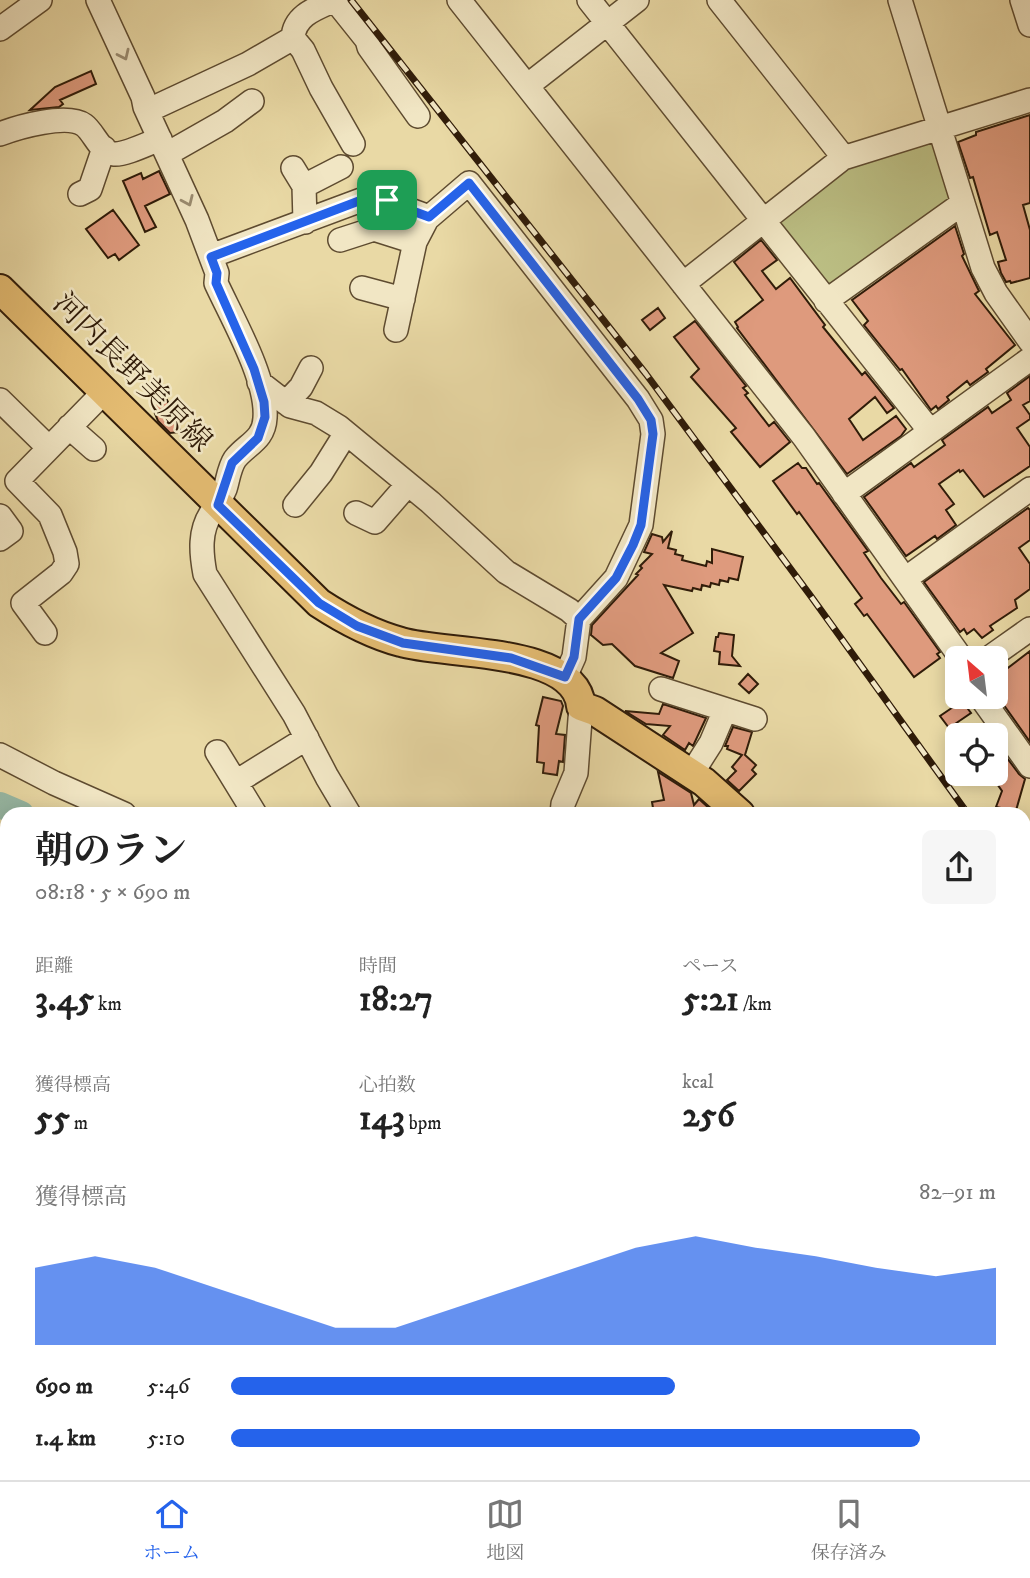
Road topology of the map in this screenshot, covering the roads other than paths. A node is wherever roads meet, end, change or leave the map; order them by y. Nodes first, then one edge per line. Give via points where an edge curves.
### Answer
1 (40, 0) edge
2 (98, 0) edge
3 (459, 0) edge
4 (589, 0) edge
5 (636, 0) edge
6 (719, 0) edge
7 (900, 0) edge
8 (1022, 0) edge
9 (607, 23) junction
10 (1030, 25) edge
11 (0, 29) edge
12 (293, 38) junction
13 (527, 86) junction
14 (1030, 100) edge
15 (252, 101) dead end
16 (147, 111) junction
17 (418, 116) dead end
18 (940, 128) junction
19 (0, 134) edge
20 (353, 144) dead end
21 (164, 146) junction
22 (104, 148) junction
23 (844, 158) junction
24 (341, 167) dead end
25 (80, 194) dead end
26 (963, 203) junction
27 (429, 217) junction
28 (763, 221) junction
29 (305, 222) junction
30 (340, 240) dead end
31 (415, 242) junction
32 (211, 257) junction
33 (683, 284) junction
34 (362, 288) dead end
35 (0, 289) edge
36 (403, 299) junction
37 (827, 301) junction
38 (396, 330) dead end
39 (1030, 341) edge
40 (1030, 359) edge
41 (311, 368) dead end
42 (259, 382) junction
43 (1, 390) edge
44 (104, 392) junction
45 (286, 403) junction
46 (69, 427) junction
47 (930, 431) junction
48 (346, 433) junction
49 (49, 448) junction
50 (94, 450) dead end
51 (408, 484) junction
52 (25, 489) junction
53 (1030, 489) edge
54 (844, 494) junction
55 (218, 505) junction
56 (295, 505) dead end
57 (0, 508) edge
58 (356, 513) dead end
59 (0, 516) edge
60 (0, 539) edge
61 (905, 579) junction
62 (579, 619) junction
63 (1030, 629) edge
64 (46, 633) dead end
65 (952, 646) edge
66 (1006, 646) edge
67 (565, 677) junction
68 (661, 689) dead end
69 (582, 706) junction
70 (989, 709) edge
71 (725, 710) junction
72 (755, 719) dead end
73 (307, 738) junction
74 (217, 752) dead end
75 (0, 755) edge
76 (1030, 766) edge
77 (692, 774) junction
78 (236, 782) junction
79 (108, 807) edge
80 (252, 807) edge
81 (345, 807) edge
82 (564, 807) edge
83 (732, 807) edge

1 - 11 street
2 -> 16 street
3 - 13 street
4 - 9 street
5 - 9 street
6 - 23 street
7 - 18 street
8 - 10 street
9 - 13 street
9 - 28 street
12 - 16 street
12 - 17 street via 305,14 335,1
12 - 20 street
13 - 33 street
14 - 18 street
15 - 21 street via 225,121
16 - 21 street
18 - 23 street
18 - 26 street
19 - 22 street via 66,119 83,124
21 - 22 street via 116,154
21 -> 32 street
22 - 25 street via 90,189
23 - 28 street
24 - 29 street via 298,177
26 - 37 street
26 - 39 street via 988,280
27 - 29 street via 372,196
27 - 31 street
27 - 62 street via 469,183 651,420 641,525 616,578
28 - 33 street
28 - 37 street
29 - 32 street
30 - 31 street via 374,229
31 - 36 street
32 - 42 street via 216,283
33 - 54 street
34 - 36 street
35 - 44 main road, 河内長野美原線
36 - 38 street
37 - 47 street
40 - 47 street
41 - 45 street
42 - 45 street
42 - 55 street via 263,430 232,463
43 - 49 street
44 - 46 street
44 - 55 main road, 河内長野美原線
45 - 48 street via 316,413
46 - 49 street
46 - 50 street
47 - 54 street
48 - 51 street
48 - 56 street
49 - 52 street via 17,481
51 - 58 street via 376,522
51 - 62 street via 506,572
52 - 57 street
52 - 64 street via 53,506 70,577 18,597
53 - 61 street
54 - 61 street
55 - 67 main road, 河内長野美原線 via 319,603 357,626 403,643 511,658
55 - 73 street via 203,534 205,574
59 - 60 street via 11,531
61 - 65 street
62 - 67 street via 574,657
63 - 66 street
67 - 69 main road
68 - 71 street
69 - 77 main road
69 - 82 street via 576,773
70 - 76 street
71 - 72 street
71 - 77 street
73 - 78 street
73 - 81 street
74 - 78 street
75 - 79 street
77 - 83 main road
78 - 80 street

